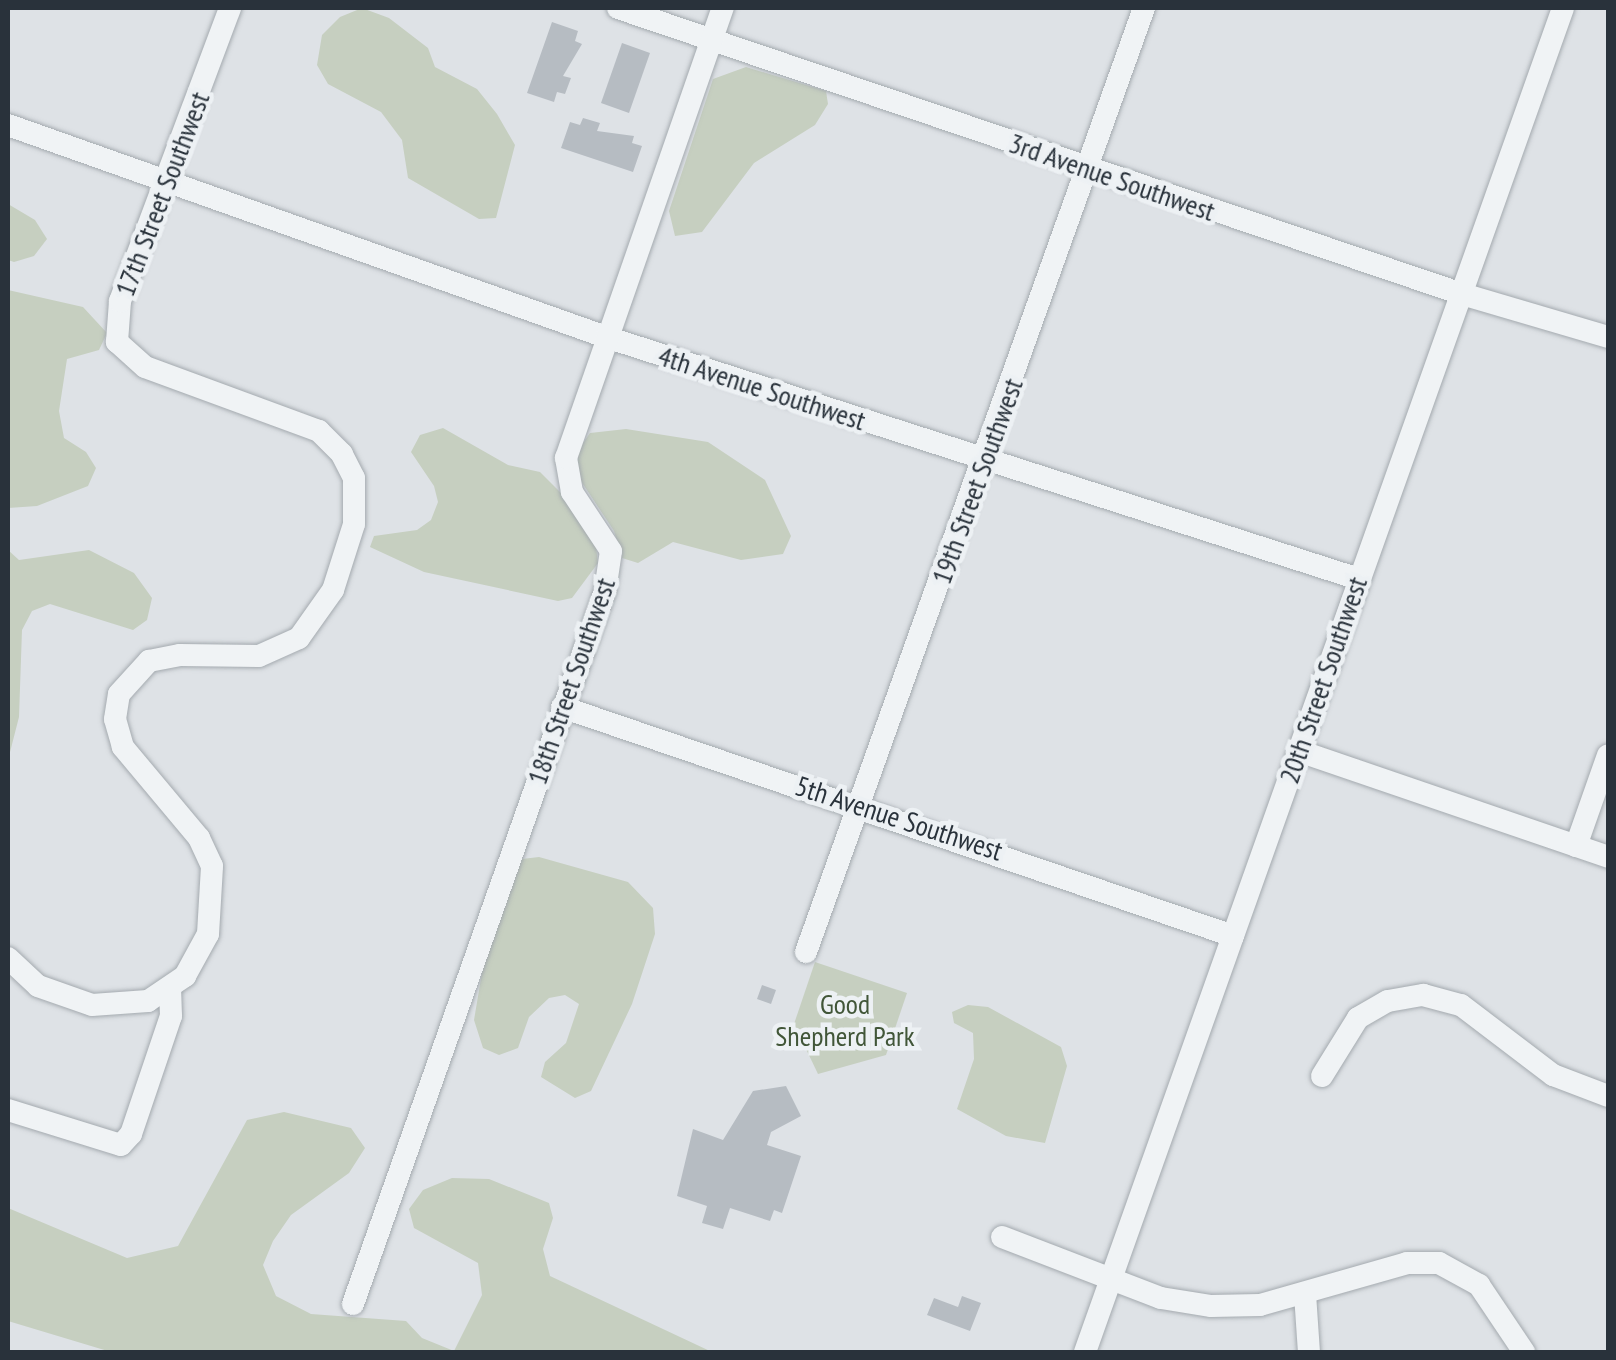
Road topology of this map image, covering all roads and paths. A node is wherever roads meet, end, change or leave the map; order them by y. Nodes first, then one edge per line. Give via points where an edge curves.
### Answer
1 (230, 8) edge
2 (618, 8) edge
3 (723, 8) edge
4 (1144, 8) edge
5 (1563, 8) edge
6 (711, 40) junction
7 (8, 122) edge
8 (1088, 169) junction
9 (169, 184) junction
10 (1462, 294) junction
11 (606, 337) junction
12 (1608, 337) edge
13 (985, 458) junction
14 (1359, 580) junction
15 (562, 707) junction
16 (1298, 750) junction
17 (1608, 755) edge
18 (858, 806) junction
19 (1576, 846) junction
20 (1608, 857) edge
21 (1233, 936) junction
22 (806, 952) dead end
23 (8, 958) edge
24 (170, 990) junction
25 (1322, 1076) dead end
26 (1608, 1096) edge
27 (8, 1110) edge
28 (1002, 1237) dead end
29 (1110, 1277) junction
30 (1305, 1294) junction
31 (352, 1304) dead end
32 (1086, 1352) edge
33 (1308, 1352) edge
34 (1524, 1352) edge

1 - 9 street, 17th Street Southwest
2 - 6 street, 3rd Avenue Southwest
3 - 6 street, 18th Street Southwest
4 - 8 street, 19th Street Southwest
5 - 10 street, 20th Street Southwest
6 - 8 street, 3rd Avenue Southwest
6 - 11 street, 18th Street Southwest
7 - 9 street, 4th Avenue Southwest
8 - 10 street, 3rd Avenue Southwest
8 - 13 street, 19th Street Southwest
9 - 11 street, 4th Avenue Southwest
9 - 24 street, 17th Street Southwest via 120,302 117,342 146,368 319,431 342,454 357,502 332,590 299,638 259,656 149,661 119,694 123,747 200,838 214,878 202,948
10 - 12 street, 3rd Avenue Southwest
10 - 14 street, 20th Street Southwest
11 - 13 street, 4th Avenue Southwest
11 - 15 street, 18th Street Southwest via 566,473 607,540 612,563
13 - 14 street, 4th Avenue Southwest
13 - 18 street, 19th Street Southwest
14 - 16 street, 20th Street Southwest
15 - 18 street, 5th Avenue Southwest
15 - 31 street, 18th Street Southwest
16 - 19 street
16 - 21 street, 20th Street Southwest
17 - 19 street
18 - 21 street, 5th Avenue Southwest
18 - 22 street, 19th Street Southwest
19 - 20 street
21 - 29 street, 20th Street Southwest
23 - 24 street via 38,986 80,1003 135,1004
24 - 27 street via 171,1016 122,1145
25 - 26 street via 1358,1018 1388,1001 1423,996 1467,1008 1561,1080
28 - 29 street
29 - 30 street via 1196,1305 1244,1307
29 - 32 street, 20th Street Southwest
30 - 33 street
30 - 34 street via 1407,1264 1439,1263 1479,1285

